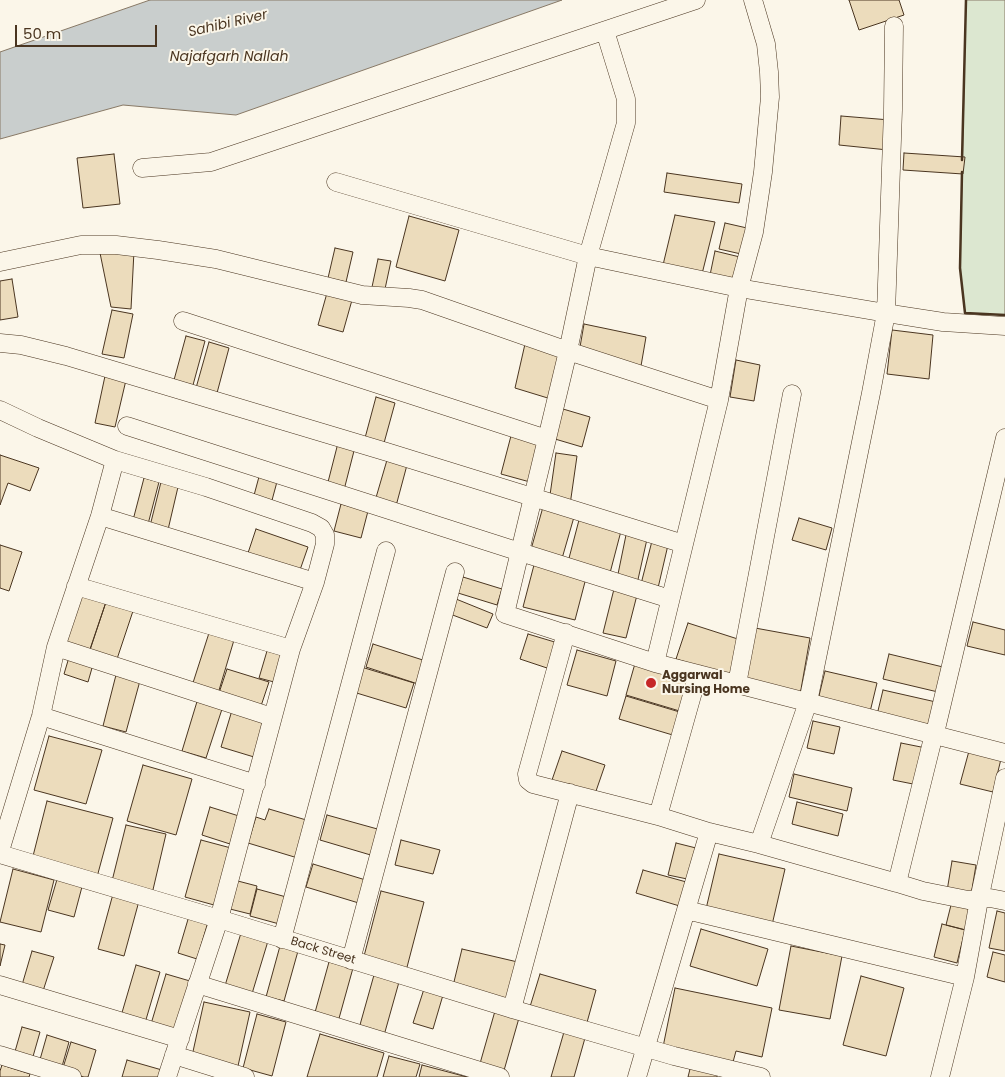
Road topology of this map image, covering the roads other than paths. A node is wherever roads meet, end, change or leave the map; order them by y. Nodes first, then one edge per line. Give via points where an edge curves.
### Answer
1 (696, 0) edge
2 (753, 0) edge
3 (894, 26) dead end
4 (604, 31) junction
5 (142, 168) dead end
6 (336, 182) dead end
7 (588, 256) junction
8 (0, 262) edge
9 (739, 288) junction
10 (886, 313) junction
11 (183, 321) dead end
12 (1005, 326) edge
13 (0, 343) edge
14 (568, 351) junction
15 (792, 394) dead end
16 (719, 400) junction
17 (0, 410) edge
18 (127, 426) dead end
19 (547, 438) junction
20 (1005, 438) edge
21 (115, 460) junction
22 (533, 497) junction
23 (100, 516) junction
24 (684, 544) junction
25 (386, 551) dead end
26 (520, 552) junction
27 (455, 572) dead end
28 (315, 582) junction
29 (76, 586) junction
30 (670, 599) junction
31 (566, 633) junction
32 (56, 647) junction
33 (291, 649) junction
34 (655, 663) junction
35 (698, 674) junction
36 (737, 684) junction
37 (808, 702) junction
38 (41, 716) junction
39 (272, 717) junction
40 (934, 734) junction
41 (1005, 753) edge
42 (1005, 778) edge
43 (256, 784) junction
44 (570, 793) junction
45 (658, 816) junction
46 (709, 832) junction
47 (759, 844) junction
48 (0, 853) edge
49 (897, 883) junction
50 (979, 900) junction
51 (1005, 901) edge
52 (686, 910) junction
53 (219, 920) junction
54 (282, 939) junction
55 (351, 960) junction
56 (965, 977) junction
57 (197, 984) junction
58 (0, 985) edge
59 (512, 1009) junction
60 (177, 1047) junction
61 (645, 1047) junction
62 (0, 1054) edge
63 (72, 1077) edge
64 (167, 1077) edge
65 (245, 1077) edge
66 (500, 1077) edge
67 (637, 1077) edge
68 (762, 1077) edge
69 (940, 1077) edge

1 - 4 street
2 - 9 street via 766,44 770,97 754,232
3 - 10 street
4 - 5 street via 210,162
4 - 7 street via 626,99 626,122
6 - 7 street
7 - 9 street
7 - 14 street
8 - 14 street via 81,245 158,250 216,259 362,295 422,300
9 - 10 street
9 - 16 street
10 - 12 street via 943,322
10 - 37 street
11 - 19 street
13 - 22 street via 66,356
14 - 16 street
14 - 19 street
15 - 36 street
16 - 24 street
17 - 21 street
18 - 26 street
19 - 22 street
20 - 40 street
21 - 23 street
21 - 28 street via 215,490 321,528 325,544
22 - 24 street
22 - 26 street
23 - 28 street
23 - 29 street
24 - 30 street
25 - 54 street
26 - 30 street
26 - 31 street via 505,614
27 - 55 street
28 - 33 street
29 - 32 street
29 - 33 street
30 - 34 street
31 - 34 street
31 - 44 street via 527,774 528,780 534,784
32 - 38 street
32 - 39 street
33 - 39 street
34 - 35 street
35 - 36 street
35 - 45 street
36 - 37 street
37 - 40 street
37 - 47 street
38 - 43 street
38 - 48 street
39 - 43 street
40 - 41 street
40 - 49 street
42 - 50 street
43 - 53 street
44 - 45 street
44 - 59 street
45 - 46 street
46 - 47 street
46 - 52 street
47 - 49 street
48 - 53 street, Back Street
49 - 50 street via 922,891
50 - 51 street
50 - 56 street
52 - 56 street
52 - 61 street
53 - 54 street, Back Street
53 - 57 street
54 - 55 street, Back Street
55 - 59 street, Back Street
56 - 69 street
57 - 60 street
57 - 66 street
58 - 60 street
59 - 61 street, Back Street
60 - 64 street
60 - 65 street
61 - 67 street
61 - 68 street, Back Street
62 - 63 street

